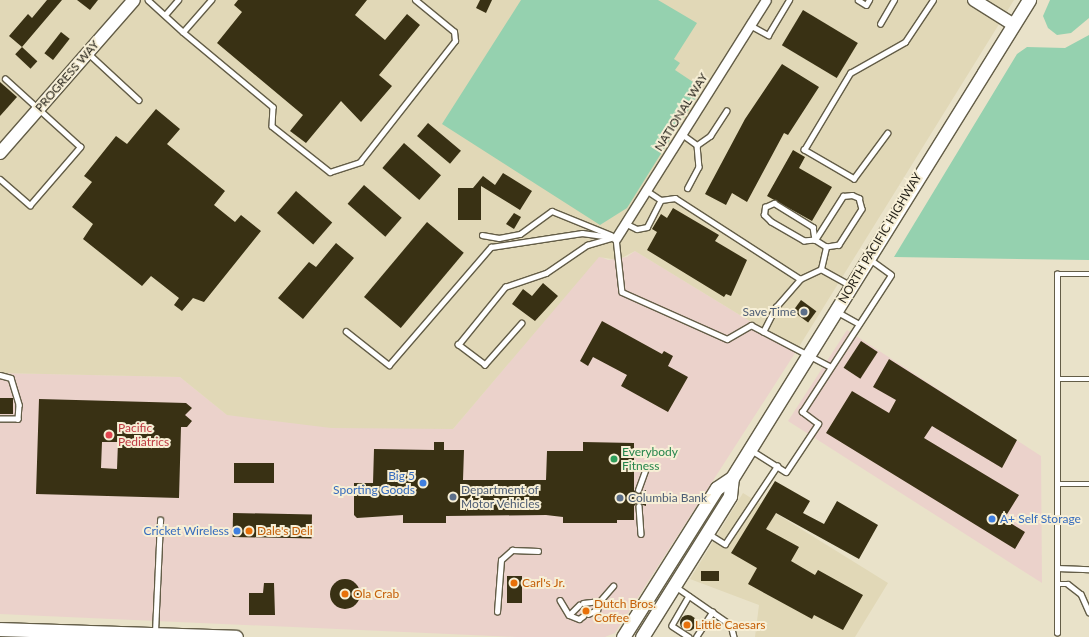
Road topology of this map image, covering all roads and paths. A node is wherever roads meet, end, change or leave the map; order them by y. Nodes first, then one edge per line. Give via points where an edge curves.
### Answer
1 (134, 0) edge
2 (148, 0) edge
3 (178, 0) edge
4 (211, 0) edge
5 (415, 0) edge
6 (766, 0) edge
7 (789, 0) edge
8 (858, 0) edge
9 (869, 0) edge
10 (894, 0) edge
11 (932, 0) edge
12 (974, 0) edge
13 (1030, 0) edge
14 (165, 15) junction
15 (750, 24) junction
16 (880, 24) dead end
17 (1014, 25) junction
18 (183, 32) junction
19 (88, 53) junction
20 (5, 79) dead end
21 (139, 100) dead end
22 (38, 110) junction
23 (726, 110) dead end
24 (888, 133) dead end
25 (682, 134) junction
26 (697, 145) junction
27 (0, 153) edge
28 (0, 180) edge
29 (688, 188) dead end
30 (646, 190) junction
31 (661, 200) junction
32 (625, 223) junction
33 (482, 234) dead end
34 (616, 238) junction
35 (815, 240) junction
36 (826, 247) junction
37 (868, 258) junction
38 (821, 269) junction
39 (1089, 274) edge
40 (800, 279) junction
41 (851, 286) junction
42 (836, 311) junction
43 (522, 323) dead end
44 (859, 324) junction
45 (346, 331) dead end
46 (764, 332) junction
47 (808, 355) junction
48 (831, 367) junction
49 (0, 375) edge
50 (1058, 379) junction
51 (1089, 379) edge
52 (0, 419) edge
53 (750, 449) junction
54 (777, 466) junction
55 (646, 468) dead end
56 (732, 478) junction
57 (1058, 484) junction
58 (1089, 484) edge
59 (638, 490) dead end
60 (639, 506) dead end
61 (160, 520) dead end
62 (694, 525) junction
63 (707, 533) junction
64 (641, 534) dead end
65 (538, 551) dead end
66 (1057, 568) junction
67 (1089, 568) edge
68 (1057, 584) junction
69 (674, 585) junction
70 (613, 586) dead end
71 (689, 596) junction
72 (560, 600) dead end
73 (600, 601) junction
74 (497, 612) dead end
75 (712, 612) junction
76 (1089, 612) edge
77 (569, 615) junction
78 (0, 629) edge
79 (25, 633) edge
80 (1058, 633) dead end
81 (47, 634) edge
82 (154, 635) edge
83 (236, 637) edge
84 (623, 637) edge
85 (642, 637) edge
86 (689, 637) edge
87 (696, 637) edge
88 (734, 637) edge

1 - 19 street, PROGRESS WAY
2 - 14 lane
3 - 14 lane
4 - 18 lane
5 - 18 lane via 454,32 455,41 360,162 330,172 272,126 273,107
6 - 15 street, NATIONAL WAY
7 - 15 lane via 768,35
8 - 9 lane via 866,5
10 - 16 lane
11 - 24 lane via 905,42 850,73 804,150 854,179
12 - 17 street
13 - 17 main road, NORTH PACIFIC HIGHWAY
14 - 18 lane
15 - 25 street, NATIONAL WAY
17 - 37 main road, NORTH PACIFIC HIGHWAY
19 - 21 lane
19 - 22 street, PROGRESS WAY
20 - 22 lane
22 - 27 street, PROGRESS WAY
22 - 28 lane via 80,147 30,205
23 - 26 lane via 710,136
25 - 26 lane
25 - 30 street, NATIONAL WAY
26 - 29 lane via 699,167
30 - 31 lane
30 - 32 street, NATIONAL WAY
31 - 32 lane via 647,227 638,229
31 - 40 lane via 675,198
32 - 34 street, NATIONAL WAY
33 - 34 lane via 499,238 520,234 552,211 572,216
34 - 43 lane via 587,245 546,273 505,287 458,345 485,365
34 - 45 lane via 582,233 492,247 388,365
34 - 46 lane via 622,292 727,339 751,325
35 - 35 lane via 804,241 771,222 764,215 765,206 774,203 813,227
35 - 36 lane
35 - 36 lane via 843,196 852,195 862,202 862,209 839,245
36 - 38 lane
37 - 41 main road, NORTH PACIFIC HIGHWAY
37 - 44 lane via 891,275
38 - 40 lane
38 - 41 lane
39 - 50 lane via 1057,274
40 - 46 lane via 776,306
41 - 42 main road, NORTH PACIFIC HIGHWAY
42 - 44 lane
42 - 47 main road, NORTH PACIFIC HIGHWAY
44 - 48 lane
46 - 47 lane
47 - 48 lane
47 - 53 main road, NORTH PACIFIC HIGHWAY
48 - 54 lane via 802,412 818,424 786,472
49 - 52 lane via 11,378 19,405 18,419
50 - 51 lane
50 - 57 lane
53 - 54 lane
53 - 56 main road, NORTH PACIFIC HIGHWAY
54 - 63 lane via 725,544
55 - 59 lane
56 - 62 main road, NORTH PACIFIC HIGHWAY via 717,488
56 - 63 main road, NORTH PACIFIC HIGHWAY via 730,496
57 - 58 lane
57 - 66 lane
60 - 64 lane
61 - 82 lane
62 - 63 main road
62 - 84 main road, NORTH PACIFIC HIGHWAY
63 - 69 main road, NORTH PACIFIC HIGHWAY
65 - 74 lane via 512,550 501,560
66 - 67 lane
66 - 68 lane
68 - 76 lane via 1068,584 1081,594
68 - 80 lane
69 - 71 lane
69 - 85 main road, NORTH PACIFIC HIGHWAY
70 - 73 lane
71 - 75 lane
71 - 86 lane via 672,626
72 - 77 lane
73 - 77 lane via 581,604
73 - 77 lane via 597,610 578,619
75 - 87 lane
75 - 88 lane via 731,625
78 - 79 main road
79 - 81 main road
81 - 82 main road
82 - 83 main road

